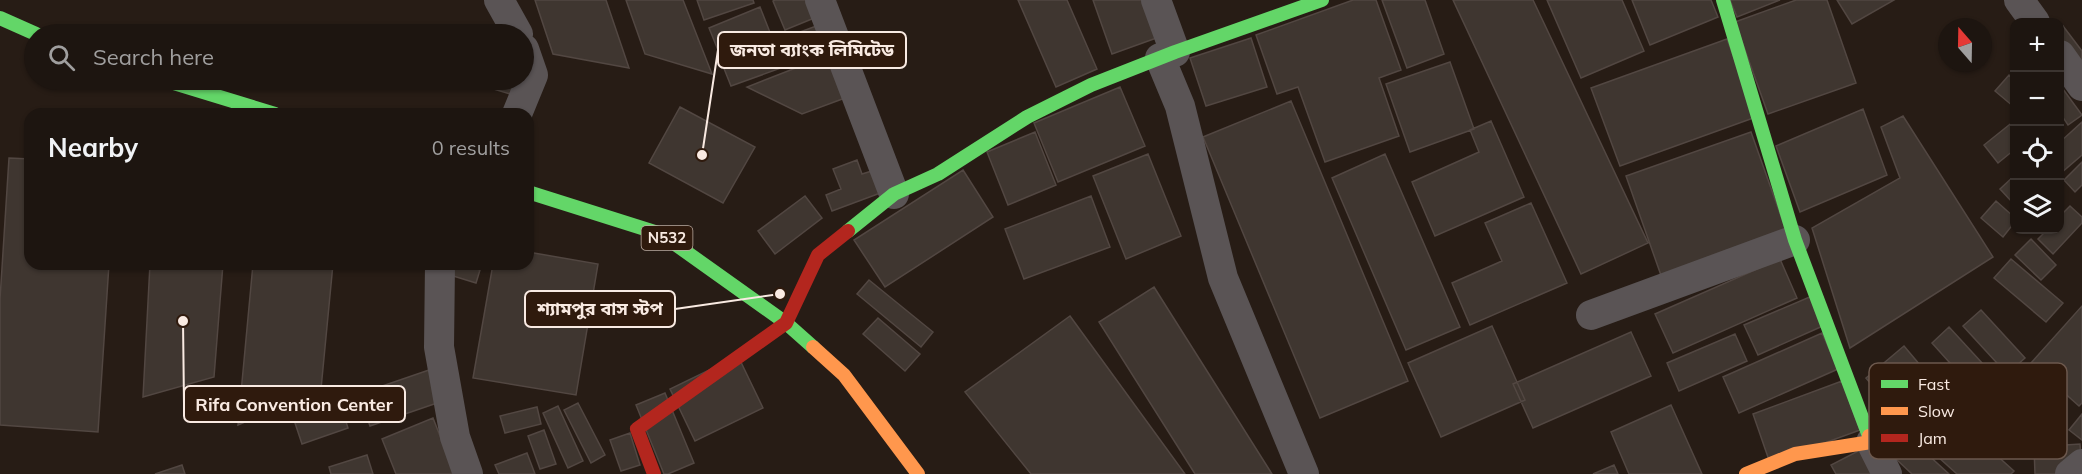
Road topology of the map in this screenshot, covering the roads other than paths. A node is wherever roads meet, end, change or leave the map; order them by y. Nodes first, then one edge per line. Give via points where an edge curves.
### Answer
1 (499, 0) edge
2 (820, 0) edge
3 (1156, 0) edge
4 (1322, 0) edge
5 (1723, 0) edge
6 (2019, 0) edge
7 (0, 18) edge
8 (2033, 18) edge
9 (512, 24) edge
10 (24, 29) edge
11 (1168, 55) junction
12 (2064, 61) edge
13 (2082, 86) edge
14 (197, 90) edge
15 (527, 90) edge
16 (255, 108) edge
17 (519, 108) edge
18 (534, 194) edge
19 (894, 194) junction
20 (1795, 240) junction
21 (440, 270) edge
22 (1591, 315) dead end
23 (786, 324) junction
24 (1869, 437) edge
25 (1869, 442) edge
26 (1880, 459) edge
27 (2082, 464) edge
28 (468, 474) edge
29 (654, 474) edge
30 (918, 474) edge
31 (1304, 474) edge
32 (1746, 474) edge
33 (1887, 474) edge
34 (2070, 474) edge

1 - 9 street
2 - 19 street
3 - 11 street
4 - 11 main road
5 - 20 main road
6 - 8 street
7 - 10 main road
11 - 19 main road via 1091,85 1038,112 938,174
11 - 31 street via 1223,278
12 - 13 street
14 - 16 main road
15 - 17 street
18 - 23 main road, N532 via 661,234
19 - 23 main road via 818,255
20 - 22 street
20 - 24 main road
21 - 28 street via 439,347 455,436
23 - 29 main road via 637,429
23 - 30 main road, N532 via 844,375
25 - 32 main road via 1795,454
26 - 33 street
27 - 34 street

